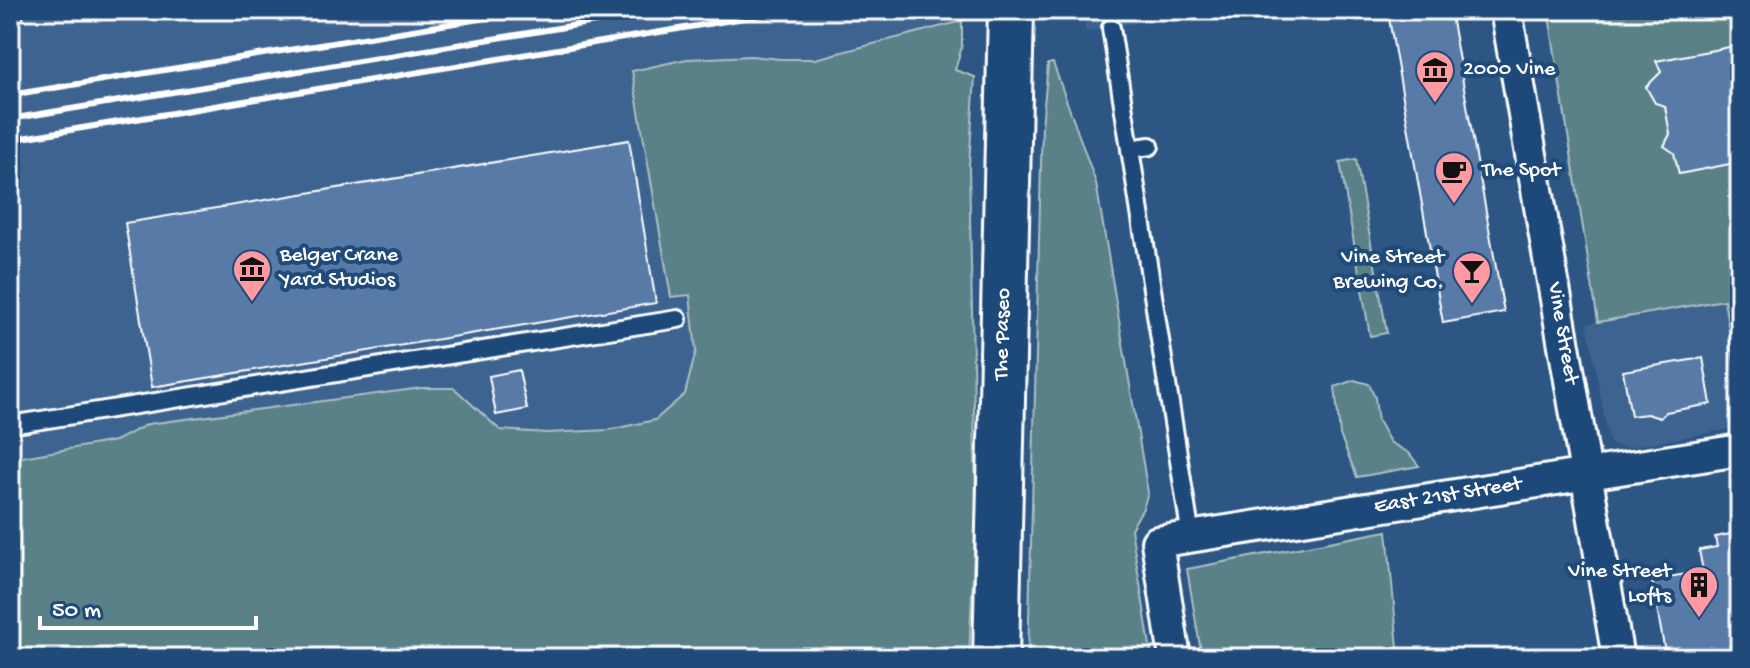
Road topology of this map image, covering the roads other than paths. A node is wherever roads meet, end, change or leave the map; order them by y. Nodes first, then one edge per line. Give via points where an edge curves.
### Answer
1 (16, 10) edge
2 (1506, 10) edge
3 (10, 13) edge
4 (1010, 25) edge
5 (1111, 28) dead end
6 (1150, 146) dead end
7 (1130, 149) junction
8 (678, 319) dead end
9 (10, 425) edge
10 (1740, 450) edge
11 (1586, 474) junction
12 (1191, 537) junction
13 (996, 658) edge
14 (1175, 658) edge
15 (1618, 658) edge

1 - 3 lane
2 - 11 street, Vine Street
4 - 13 main road, The Paseo
5 - 7 lane
6 - 7 lane
7 - 12 lane
8 - 9 lane
10 - 11 street, East 21st Street
11 - 12 street, East 21st Street
11 - 15 street, Vine Street
12 - 14 street, East 21st Street via 1157,542

